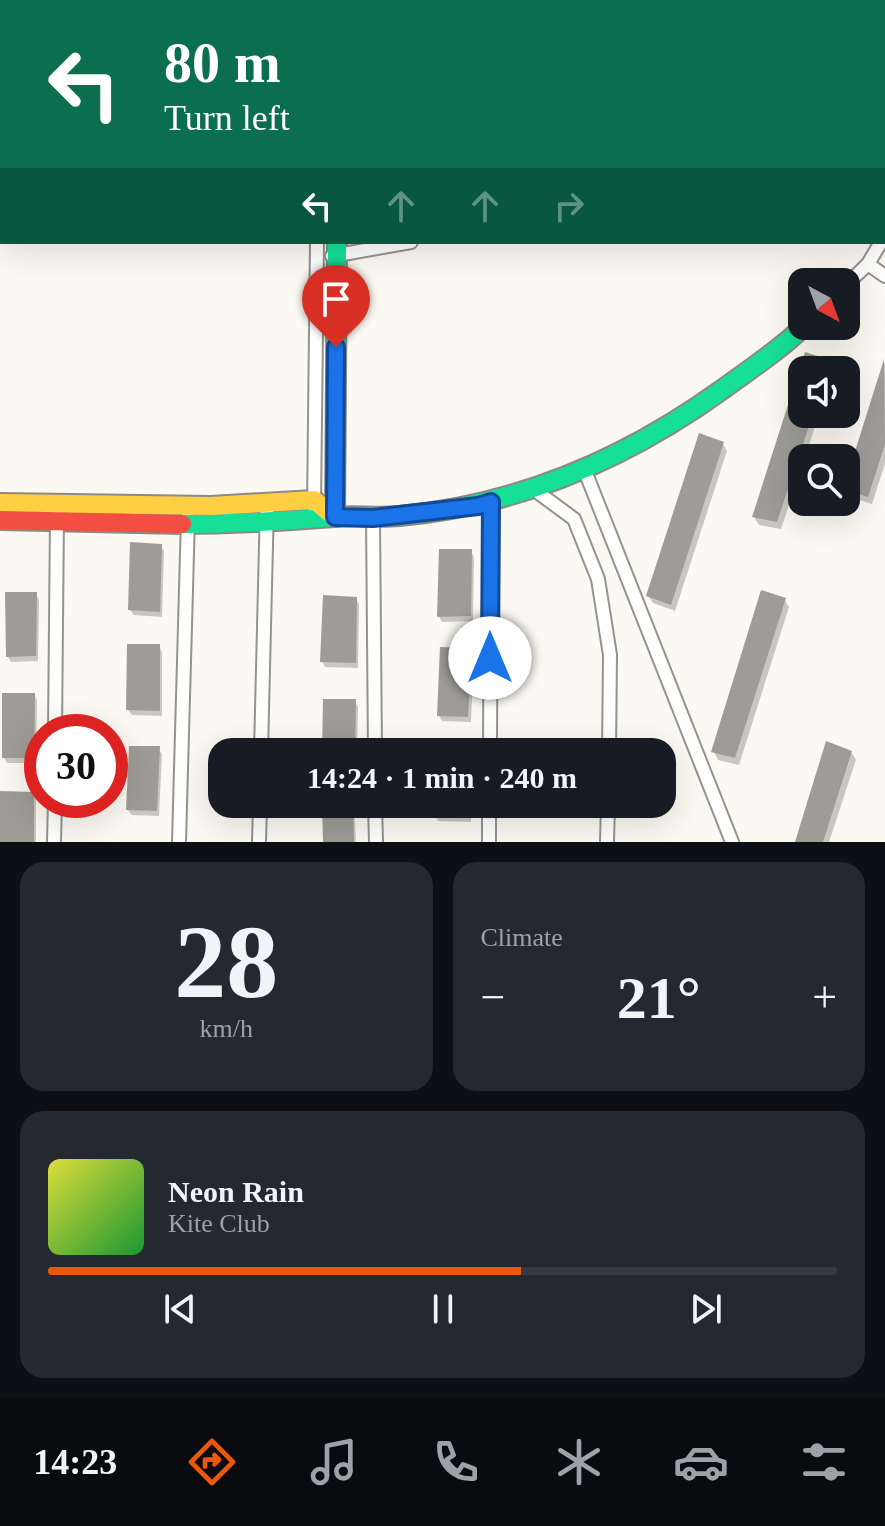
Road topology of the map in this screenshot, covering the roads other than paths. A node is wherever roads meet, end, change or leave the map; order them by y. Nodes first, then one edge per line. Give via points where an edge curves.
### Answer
1 (317, 244) edge
2 (390, 244) edge
3 (880, 244) edge
4 (337, 249) edge
5 (317, 256) junction
6 (868, 264) junction
7 (860, 272) edge
8 (885, 276) edge
9 (788, 338) edge
10 (585, 471) junction
11 (532, 488) junction
12 (314, 500) junction
13 (491, 502) junction
14 (0, 503) edge
15 (267, 503) junction
16 (188, 505) junction
17 (58, 513) junction
18 (335, 517) junction
19 (373, 518) junction
20 (0, 520) edge
21 (314, 520) junction
22 (267, 524) junction
23 (187, 526) junction
24 (55, 714) edge
25 (261, 738) edge
26 (375, 738) edge
27 (490, 738) edge
28 (609, 738) edge
29 (55, 818) edge
30 (260, 818) edge
31 (375, 818) edge
32 (489, 818) edge
33 (608, 818) edge
34 (54, 842) edge
35 (179, 842) edge
36 (259, 842) edge
37 (376, 842) edge
38 (489, 842) edge
39 (607, 842) edge
40 (732, 842) edge

1 - 5 street
2 - 4 street
3 - 6 street
4 - 5 street
4 - 18 street
5 - 12 street
6 - 7 street
6 - 8 street
9 - 10 street via 668,428
10 - 11 street
10 - 40 street
11 - 13 street
11 - 28 street via 574,519 598,579 610,655
12 - 15 street
12 - 18 street
12 - 21 street
13 - 19 street
13 - 27 street
14 - 17 street
15 - 16 street
15 - 22 street
16 - 17 street
16 - 23 street
17 - 20 street
17 - 23 street
17 - 24 street
18 - 19 street
18 - 21 street
19 - 26 street
21 - 22 street
22 - 23 street
22 - 25 street
23 - 35 street
29 - 34 street
30 - 36 street
31 - 37 street
32 - 38 street
33 - 39 street

